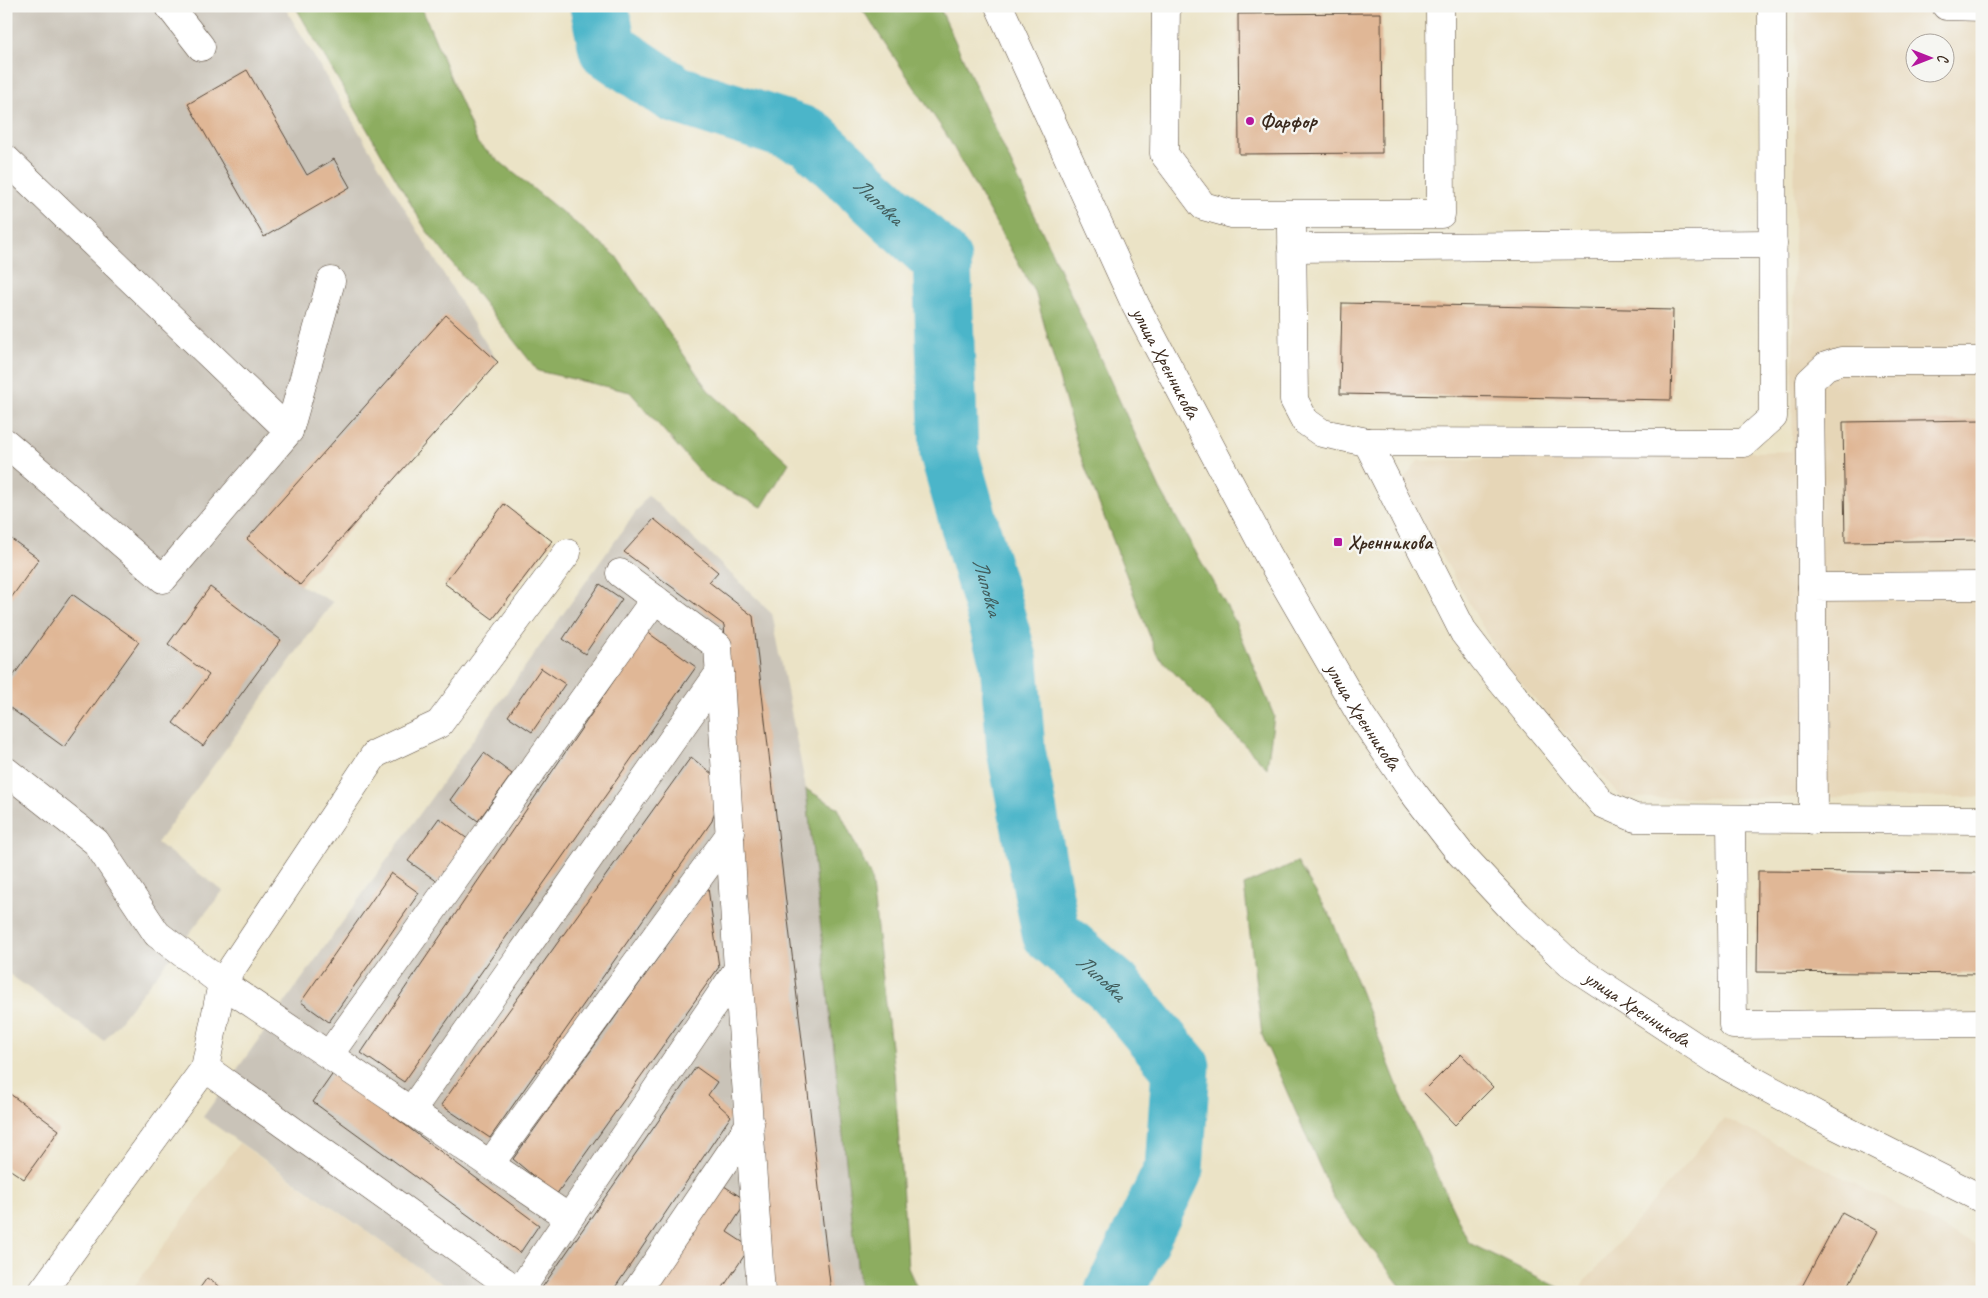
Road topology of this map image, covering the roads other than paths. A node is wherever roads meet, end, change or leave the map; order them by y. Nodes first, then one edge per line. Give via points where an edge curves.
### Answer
1 (169, 6) edge
2 (999, 6) edge
3 (1166, 6) edge
4 (1440, 6) edge
5 (1772, 6) edge
6 (1946, 6) edge
7 (1982, 6) edge
8 (201, 47) dead end
9 (6, 158) edge
10 (1292, 215) junction
11 (1773, 244) junction
12 (1292, 248) junction
13 (331, 281) dead end
14 (1982, 361) edge
15 (289, 431) junction
16 (1367, 442) junction
17 (6, 443) edge
18 (567, 553) dead end
19 (620, 573) dead end
20 (1982, 586) edge
21 (1812, 587) junction
22 (655, 598) junction
23 (720, 672) junction
24 (6, 771) edge
25 (1731, 820) junction
26 (1813, 820) junction
27 (1982, 820) edge
28 (731, 833) junction
29 (738, 969) junction
30 (222, 983) junction
31 (1982, 1022) edge
32 (1733, 1025) junction
33 (329, 1055) junction
34 (1716, 1060) junction
35 (205, 1068) junction
36 (411, 1111) junction
37 (750, 1124) junction
38 (490, 1164) junction
39 (1982, 1199) edge
40 (569, 1218) junction
41 (42, 1292) edge
42 (519, 1292) edge
43 (636, 1292) edge
44 (761, 1292) edge

1 - 8 street
2 - 34 street, улица Хренникова via 1136,306 1268,555 1360,714 1405,781 1460,853 1570,964
3 - 10 street via 1164,154 1204,206 1232,214
4 - 10 street via 1441,214
5 - 11 street
6 - 7 street
9 - 15 street
10 - 12 street
11 - 12 street
11 - 16 street via 1773,417 1744,443
12 - 16 street via 1294,400 1305,421 1322,433
13 - 15 street
14 - 21 street via 1841,361 1826,366 1810,381
15 - 17 street via 163,579
16 - 25 street via 1464,633 1603,804 1635,818
18 - 30 street via 440,724 375,754
19 - 22 street
20 - 21 street
21 - 26 street
22 - 23 street via 718,646
22 - 33 street
23 - 28 street
23 - 36 street
24 - 30 street via 96,842 157,934
25 - 26 street
25 - 32 street
26 - 27 street
28 - 29 street
28 - 38 street
29 - 37 street
29 - 40 street
30 - 33 street
30 - 35 street
31 - 32 street
32 - 34 street
33 - 36 street
34 - 39 street, улица Хренникова
35 - 41 street
35 - 42 street
36 - 38 street
37 - 43 street
37 - 44 street
38 - 40 street
40 - 42 street

